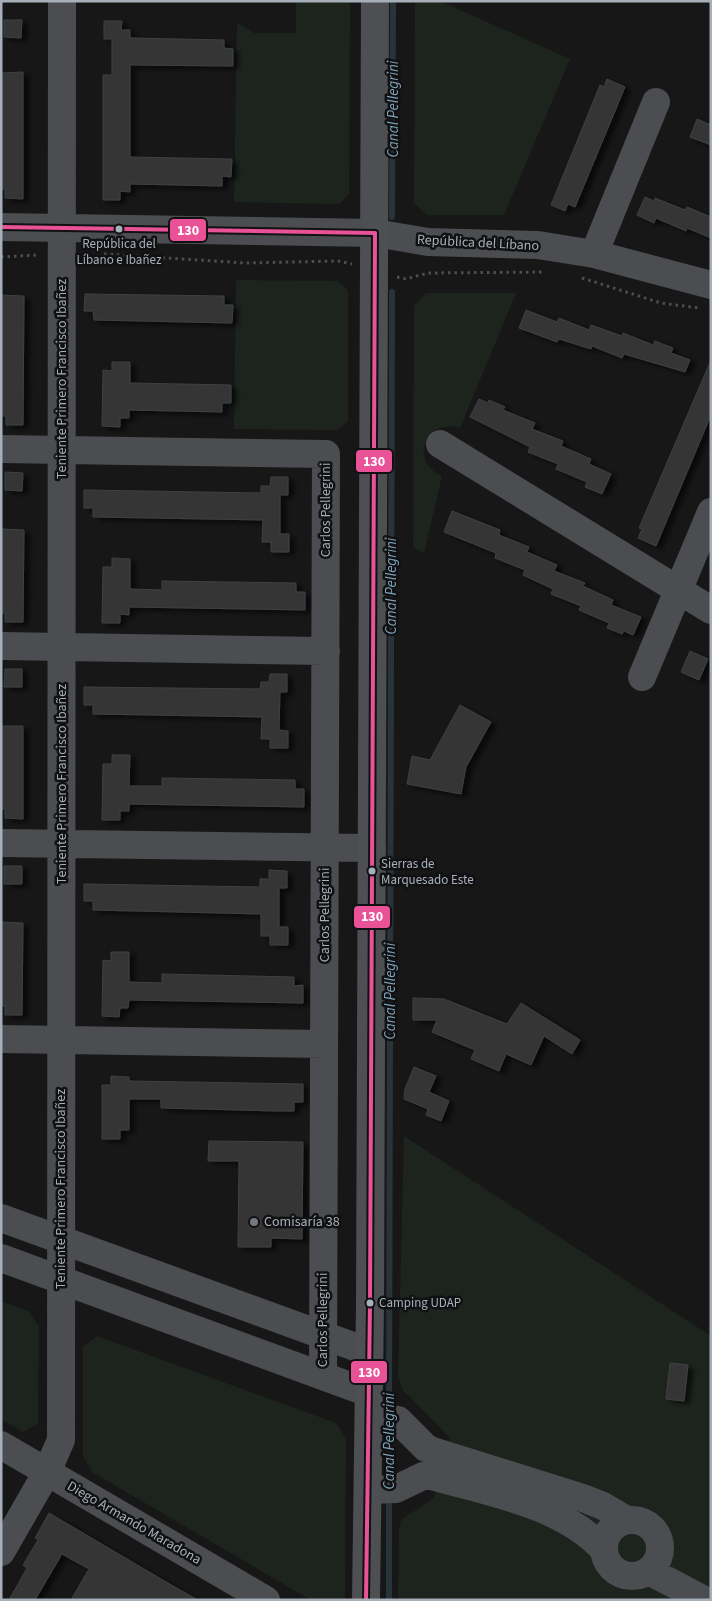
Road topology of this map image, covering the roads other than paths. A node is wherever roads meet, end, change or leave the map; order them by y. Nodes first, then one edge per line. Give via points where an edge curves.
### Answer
1 (62, 1) edge
2 (375, 1) edge
3 (656, 102) dead end
4 (1, 227) edge
5 (375, 233) junction
6 (62, 240) junction
7 (594, 254) junction
8 (706, 297) edge
9 (440, 444) dead end
10 (1, 449) edge
11 (62, 450) junction
12 (711, 512) edge
13 (678, 590) junction
14 (711, 610) edge
15 (1, 646) edge
16 (62, 647) junction
17 (326, 651) junction
18 (642, 677) dead end
19 (1, 843) edge
20 (62, 844) junction
21 (325, 848) junction
22 (372, 848) junction
23 (1, 1039) edge
24 (61, 1040) junction
25 (324, 1044) junction
26 (1, 1218) edge
27 (61, 1240) junction
28 (1, 1258) edge
29 (61, 1280) junction
30 (323, 1335) junction
31 (370, 1352) junction
32 (323, 1376) junction
33 (378, 1411) junction
34 (1, 1445) edge
35 (426, 1448) junction
36 (47, 1472) junction
37 (423, 1476) junction
38 (383, 1490) junction
39 (627, 1520) junction
40 (604, 1550) junction
41 (1, 1552) edge
42 (654, 1561) junction
43 (694, 1594) edge
44 (266, 1600) edge
45 (366, 1600) edge

1 - 6 street, Teniente Primero Francisco Ibañez
2 - 5 main road
3 - 7 street
4 - 6 street, República del Líbano
5 - 6 street, República del Líbano
5 - 7 street, República del Líbano via 428,242 538,245
5 - 22 main road
6 - 11 street, Teniente Primero Francisco Ibañez
7 - 8 street, República del Líbano
9 - 13 street
10 - 11 street
11 - 16 street, Teniente Primero Francisco Ibañez
11 - 17 street, Carlos Pellegrini via 326,454
12 - 13 street
13 - 14 street
13 - 18 street
15 - 16 street
16 - 17 street
16 - 20 street, Teniente Primero Francisco Ibañez
17 - 21 street, Carlos Pellegrini
19 - 20 street
20 - 21 street
20 - 24 street, Teniente Primero Francisco Ibañez
21 - 22 street
21 - 25 street, Carlos Pellegrini
22 - 31 main road
23 - 24 street
24 - 25 street
24 - 27 street, Teniente Primero Francisco Ibañez
25 - 30 street, Carlos Pellegrini
26 - 27 street
27 - 29 street, Teniente Primero Francisco Ibañez
27 - 30 street
28 - 29 street
29 - 32 street
29 - 36 street, Teniente Primero Francisco Ibañez via 61,1440
30 - 31 street
30 - 32 street, Carlos Pellegrini
31 - 33 main road
32 - 33 street
33 - 35 street
33 - 38 main road
34 - 36 street, Diego Armando Maradona
35 - 37 street
35 - 39 street via 583,1498
36 - 41 street, Teniente Primero Francisco Ibañez
36 - 44 street, Diego Armando Maradona
37 - 38 street
37 - 40 street via 553,1513 574,1523
38 - 45 main road
39 - 40 street via 610,1529
39 - 42 street via 646,1523 654,1529 659,1537
40 - 42 street via 608,1563 622,1574 640,1575
42 - 43 street

